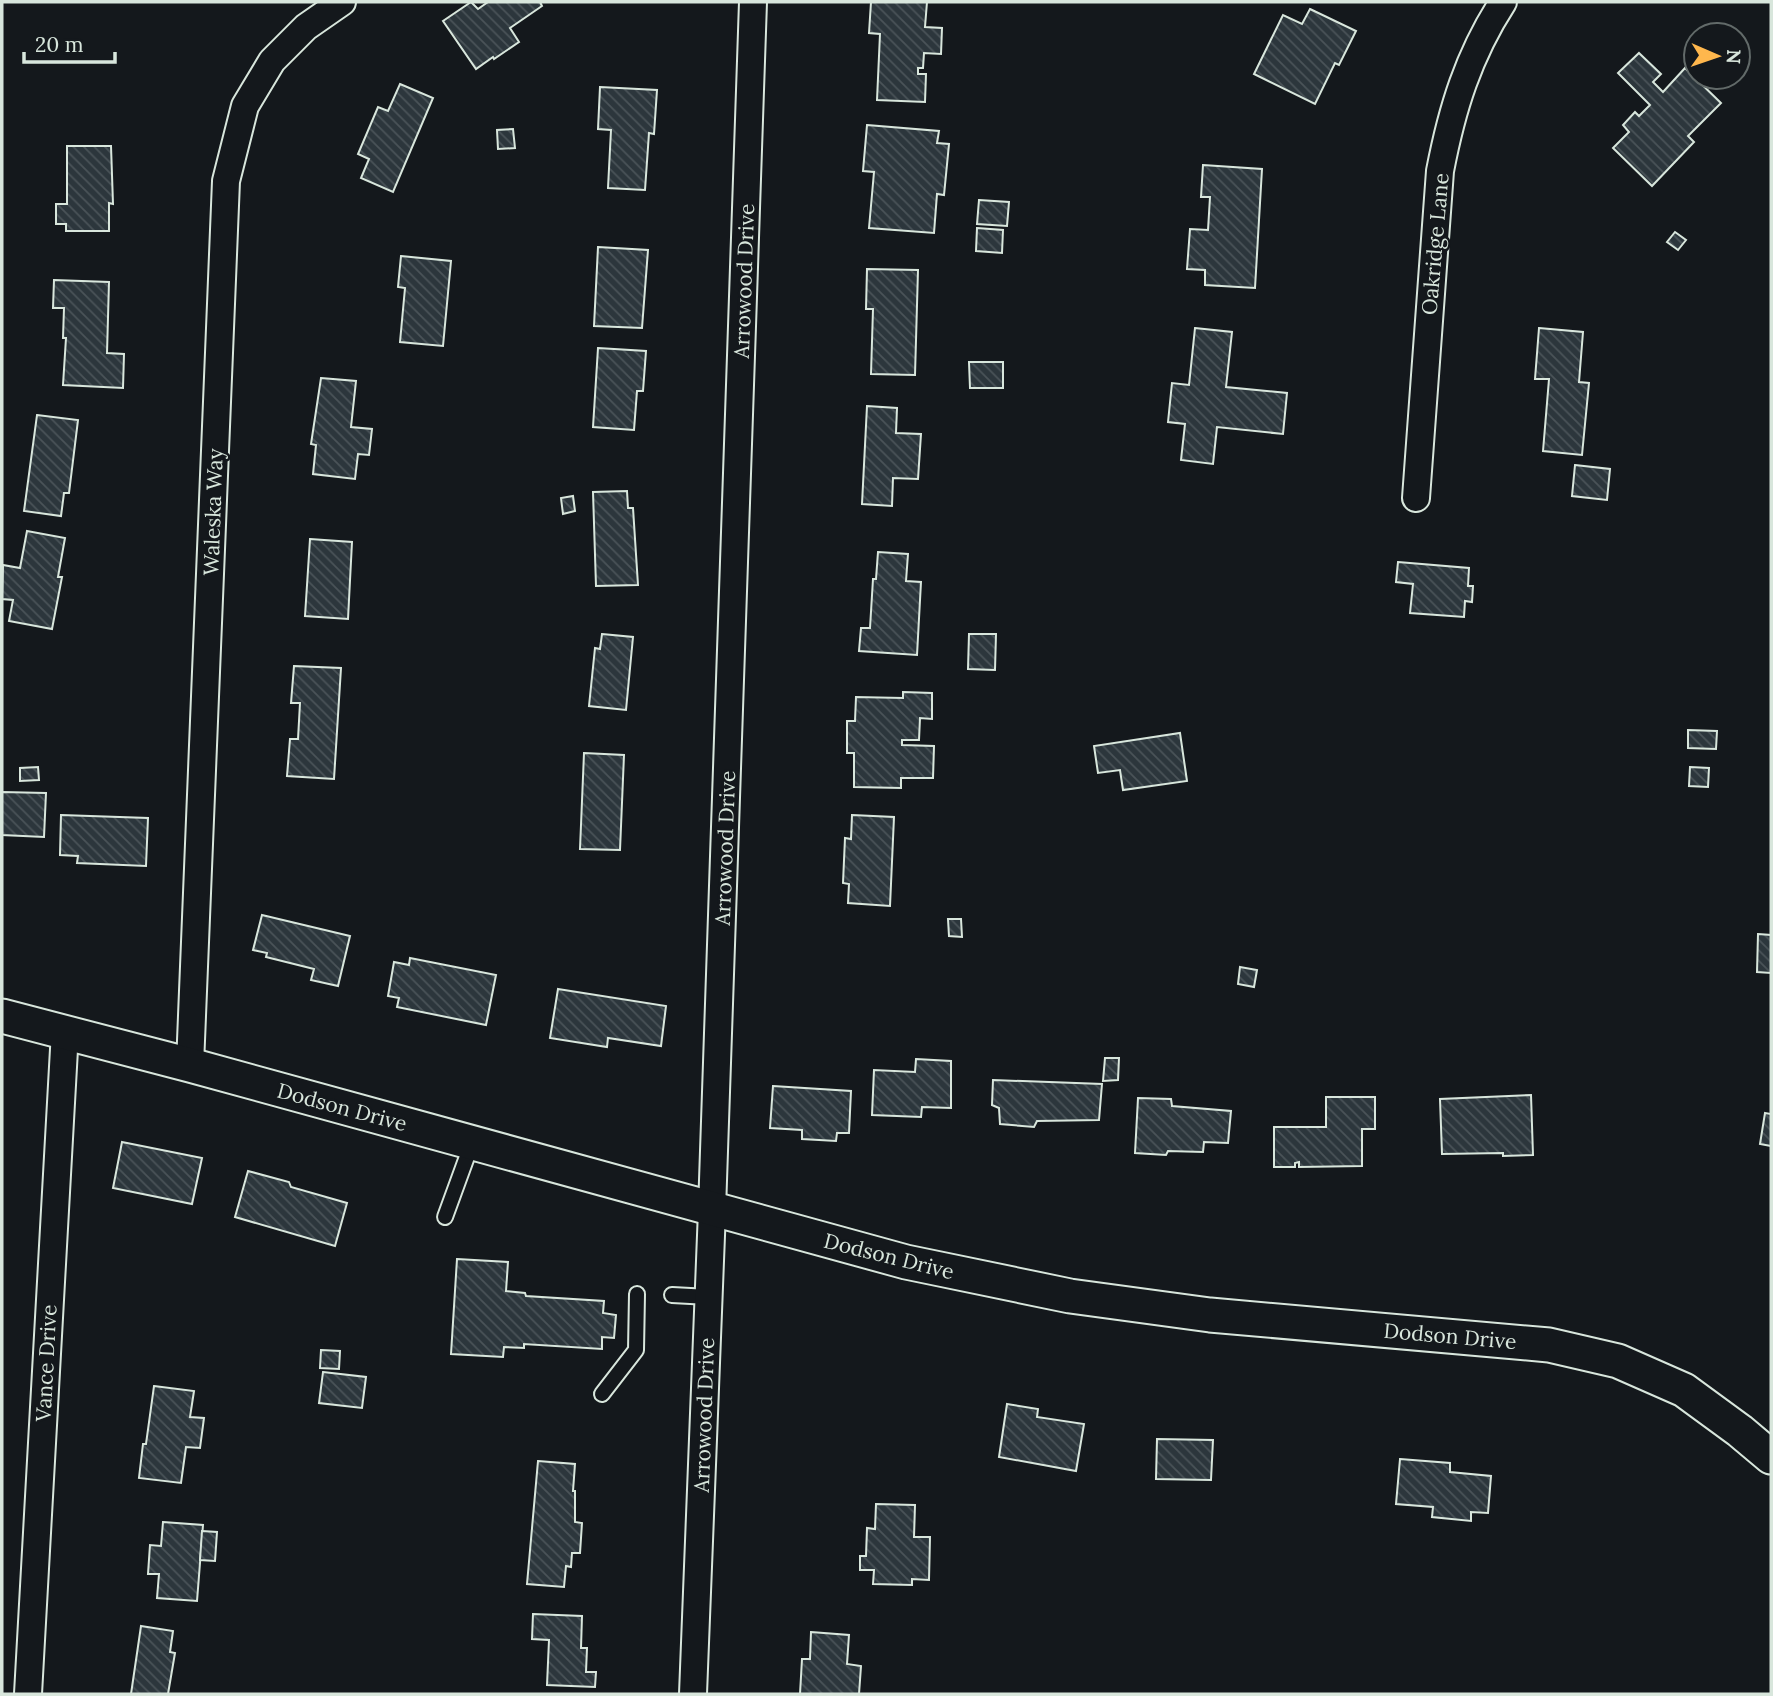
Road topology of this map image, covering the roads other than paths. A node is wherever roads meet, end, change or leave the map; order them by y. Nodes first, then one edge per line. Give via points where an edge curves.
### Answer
1 (342, 2) edge
2 (753, 2) edge
3 (1503, 2) edge
4 (1416, 498) dead end
5 (2, 1016) edge
6 (65, 1031) junction
7 (190, 1065) junction
8 (472, 1143) junction
9 (712, 1210) junction
10 (445, 1217) dead end
11 (637, 1294) dead end
12 (672, 1295) dead end
13 (709, 1297) junction
14 (602, 1394) dead end
15 (1768, 1451) edge
16 (27, 1694) edge
17 (693, 1694) edge

1 - 7 street, Waleska Way via 306,27 272,61 245,106 226,181
2 - 9 street, Arrowood Drive
3 - 4 street, Oakridge Lane via 1465,73 1440,171
5 - 6 street, Dodson Drive
6 - 7 street, Dodson Drive
6 - 16 street, Vance Drive
7 - 8 street, Dodson Drive
8 - 9 street, Dodson Drive
8 - 10 lane
9 - 13 street, Arrowood Drive
9 - 15 street, Dodson Drive via 906,1262 1070,1296 1210,1315 1549,1345 1618,1360 1684,1391
11 - 14 lane via 636,1350
12 - 13 lane
13 - 17 street, Arrowood Drive

